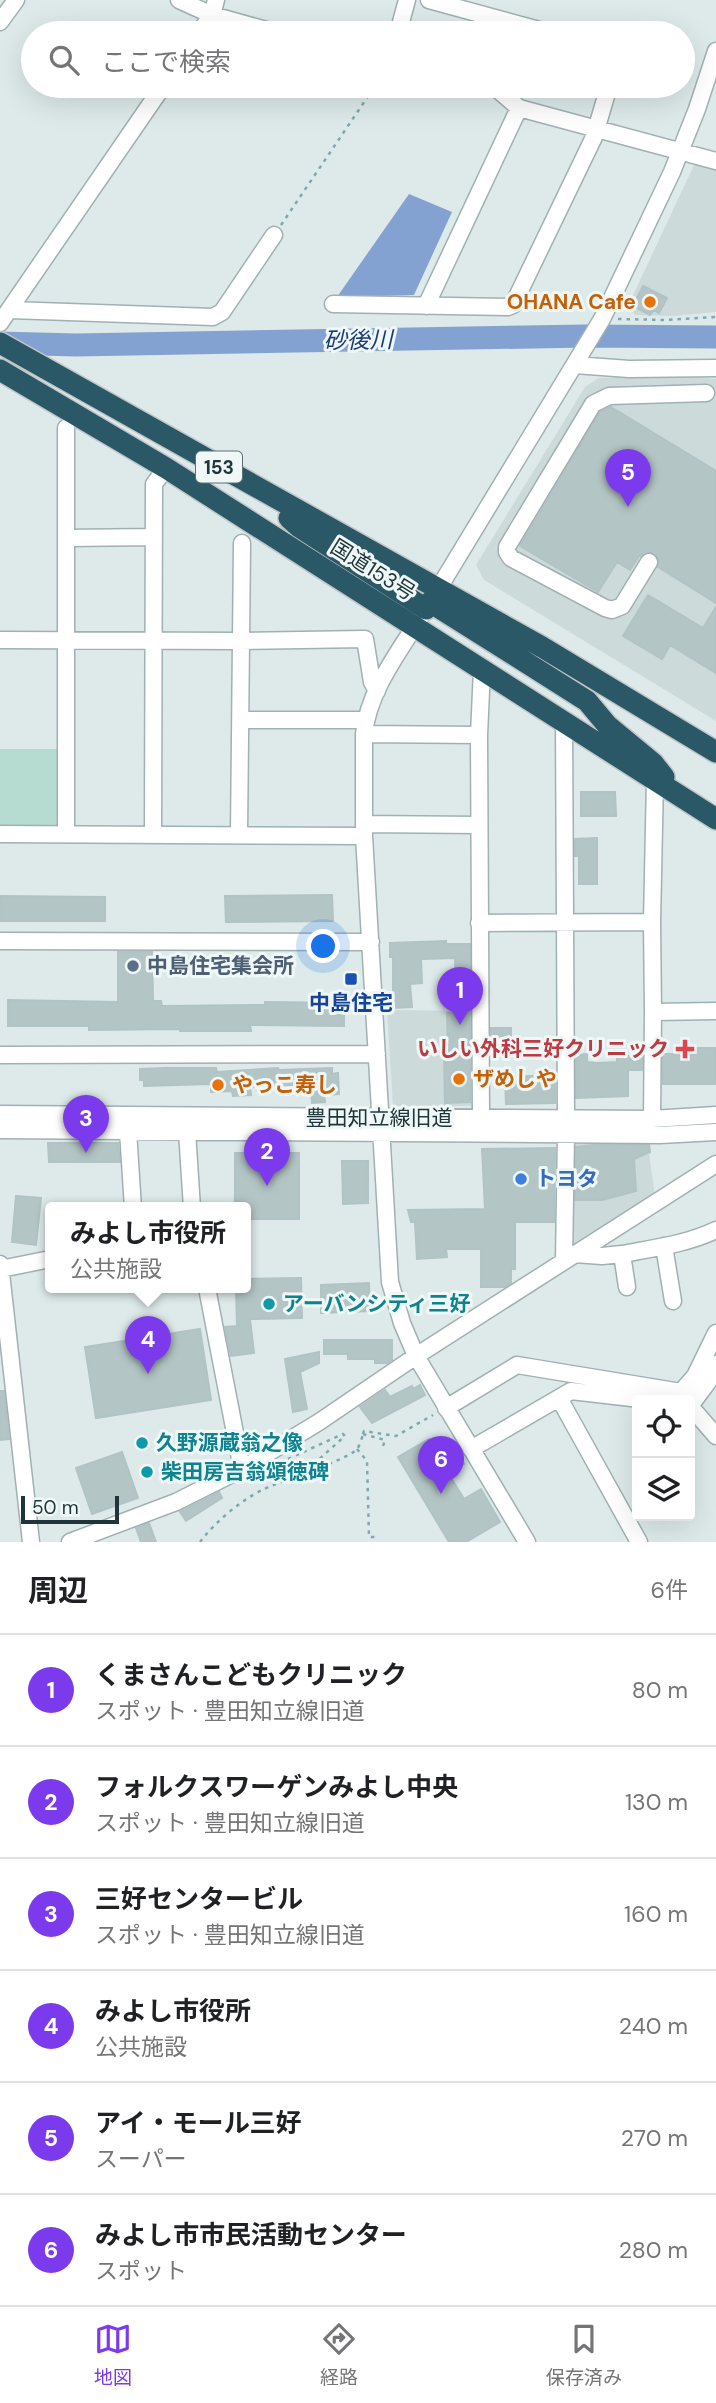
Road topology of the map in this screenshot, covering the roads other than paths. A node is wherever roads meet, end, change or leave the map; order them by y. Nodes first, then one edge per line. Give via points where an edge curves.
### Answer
1 (16, 0) edge
2 (179, 0) edge
3 (407, 0) edge
4 (429, 0) edge
5 (214, 8) edge
6 (247, 21) edge
7 (401, 21) edge
8 (506, 21) edge
9 (0, 23) edge
10 (716, 51) edge
11 (155, 98) edge
12 (507, 98) edge
13 (606, 98) edge
14 (519, 108) junction
15 (598, 128) junction
16 (680, 152) junction
17 (716, 161) edge
18 (274, 235) road end
19 (333, 304) dead end
20 (426, 306) junction
21 (2, 320) edge
22 (0, 343) edge
23 (575, 365) junction
24 (716, 368) edge
25 (0, 370) edge
26 (706, 393) dead end
27 (66, 428) dead end
28 (166, 468) junction
29 (153, 537) junction
30 (67, 538) junction
31 (242, 543) dead end
32 (649, 562) dead end
33 (427, 607) junction
34 (153, 639) junction
35 (0, 640) edge
36 (67, 640) junction
37 (240, 641) junction
38 (482, 669) junction
39 (377, 691) junction
40 (241, 720) junction
41 (564, 722) junction
42 (365, 727) junction
43 (479, 735) junction
44 (716, 752) edge
45 (655, 780) junction
46 (678, 795) junction
47 (716, 819) edge
48 (479, 825) junction
49 (364, 830) junction
50 (0, 834) edge
51 (66, 834) junction
52 (153, 834) junction
53 (239, 834) junction
54 (652, 922) junction
55 (480, 923) junction
56 (567, 924) junction
57 (0, 941) edge
58 (371, 942) junction
59 (716, 1011) edge
60 (653, 1012) junction
61 (377, 1054) junction
62 (0, 1055) edge
63 (0, 1114) edge
64 (716, 1115) edge
65 (481, 1118) junction
66 (652, 1119) junction
67 (382, 1126) junction
68 (566, 1126) junction
69 (0, 1130) edge
70 (187, 1130) junction
71 (128, 1131) junction
72 (716, 1132) edge
73 (716, 1164) edge
74 (133, 1202) edge
75 (192, 1202) edge
76 (716, 1230) edge
77 (664, 1247) junction
78 (622, 1254) junction
79 (569, 1257) junction
80 (45, 1260) edge
81 (0, 1266) edge
82 (626, 1287) dead end
83 (208, 1293) edge
84 (673, 1301) dead end
85 (716, 1333) edge
86 (416, 1356) junction
87 (716, 1364) edge
88 (7, 1398) edge
89 (559, 1398) junction
90 (632, 1398) edge
91 (695, 1399) edge
92 (446, 1408) junction
93 (695, 1412) edge
94 (716, 1436) edge
95 (471, 1449) junction
96 (242, 1469) junction
97 (112, 1535) edge
98 (31, 1542) edge
99 (71, 1542) edge
100 (527, 1542) edge
101 (639, 1542) edge

1 - 9 street
2 - 5 street
3 - 7 street
4 - 8 street
5 - 6 street
10 - 16 street
11 - 21 street
12 - 14 street
13 - 15 street
14 - 15 street
14 - 20 street
15 - 16 street
15 - 20 street via 513,305
16 - 17 street
16 - 23 street via 640,243
18 - 21 street via 222,312 213,317
19 - 20 street
22 - 33 highway, 153 via 253,486 299,527
23 - 24 street
23 - 33 street
25 - 28 highway, 国道153号 / 153
26 - 32 street via 608,396 593,404 507,547 511,558 612,610 622,606
27 - 30 street
28 - 29 street via 154,484
28 - 33 highway, 国道153号 / 153
29 - 30 street
29 - 34 street
30 - 36 street
31 - 37 street
33 - 38 highway, 国道153号 / 153
33 - 39 street
33 - 44 highway, 国道153号 / 153 via 542,648
33 - 46 highway, 153 via 587,701 653,763
34 - 36 street
34 - 37 street
34 - 52 street
35 - 36 street
36 - 51 street
37 - 39 street via 365,639
37 - 40 street
38 - 41 highway, 国道153号 / 153
38 - 43 street
39 - 42 street
40 - 42 street
40 - 53 street
41 - 45 highway, 国道153号 / 153
41 - 56 street
42 - 43 street
42 - 49 street
43 - 48 street
45 - 46 highway, 国道153号 / 153
45 - 54 street
46 - 47 highway, 国道153号 / 153
48 - 49 street
48 - 55 street
49 - 53 street
49 - 58 street
50 - 51 street
51 - 52 street
52 - 53 street
54 - 56 street
54 - 60 street
55 - 56 street
55 - 65 street
56 - 68 street
57 - 58 street
58 - 61 street
59 - 60 street
60 - 66 street
61 - 62 street
61 - 67 street
63 - 67 street, 豊田知立線旧道
64 - 66 street, 豊田知立線旧道
65 - 67 street, 豊田知立線旧道
65 - 68 street, 豊田知立線旧道
66 - 68 street, 豊田知立線旧道
67 - 68 street, 豊田知立線旧道
67 - 70 street, 豊田知立線旧道
67 - 86 street via 390,1282
68 - 72 street, 豊田知立線旧道 via 660,1135
68 - 79 street
69 - 71 street, 豊田知立線旧道
70 - 71 street, 豊田知立線旧道
70 - 75 street
71 - 74 street
73 - 79 street
76 - 77 street
77 - 78 street
77 - 84 street
78 - 79 street
78 - 82 street
79 - 86 street
80 - 81 street
81 - 88 street
83 - 96 street
85 - 92 street via 695,1376 681,1392 517,1365
86 - 92 street
86 - 96 street
87 - 91 street
88 - 98 street
89 - 90 street via 577,1390
89 - 95 street
89 - 101 street
92 - 95 street
93 - 94 street
95 - 100 street
96 - 97 street
97 - 99 street

